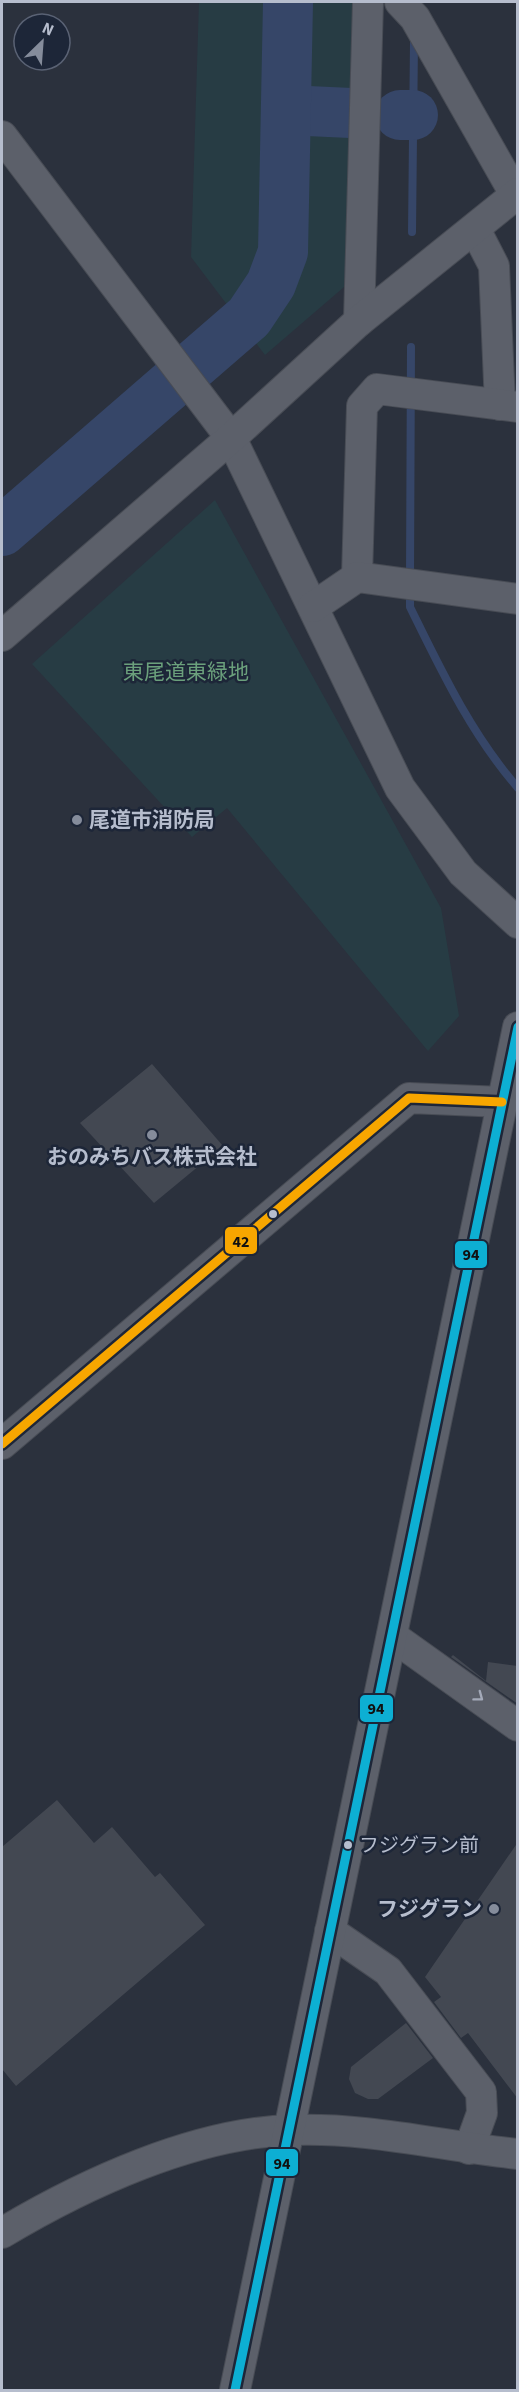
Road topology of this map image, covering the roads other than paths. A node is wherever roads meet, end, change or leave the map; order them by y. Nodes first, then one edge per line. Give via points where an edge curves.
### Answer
1 (368, 2) edge
2 (400, 2) edge
3 (2, 136) edge
4 (516, 194) edge
5 (475, 229) junction
6 (359, 321) junction
7 (509, 406) edge
8 (231, 438) junction
9 (357, 577) junction
10 (518, 599) edge
11 (313, 607) junction
12 (2, 636) edge
13 (518, 923) edge
14 (518, 1027) edge
15 (502, 1102) junction
16 (2, 1444) edge
17 (392, 1636) junction
18 (518, 1726) edge
19 (330, 1931) junction
20 (290, 2130) junction
21 (469, 2149) junction
22 (518, 2154) edge
23 (2, 2233) edge
24 (235, 2391) edge

1 - 6 street
2 - 4 street via 415,18
3 - 8 street
4 - 5 street
5 - 6 street
5 - 7 street via 494,266
6 - 8 street
7 - 9 street via 377,389 362,406
8 - 11 street
8 - 12 street
9 - 10 street
9 - 11 street
11 - 13 street via 400,788 463,873
14 - 15 street
15 - 16 street via 409,1098
15 - 17 street
17 -> 18 street
17 - 19 street
19 - 20 street
19 - 21 street via 388,1971 480,2092 482,2112
20 - 21 street via 366,2132
20 - 23 street via 209,2142 138,2165 46,2206
20 - 24 street
21 - 22 street

